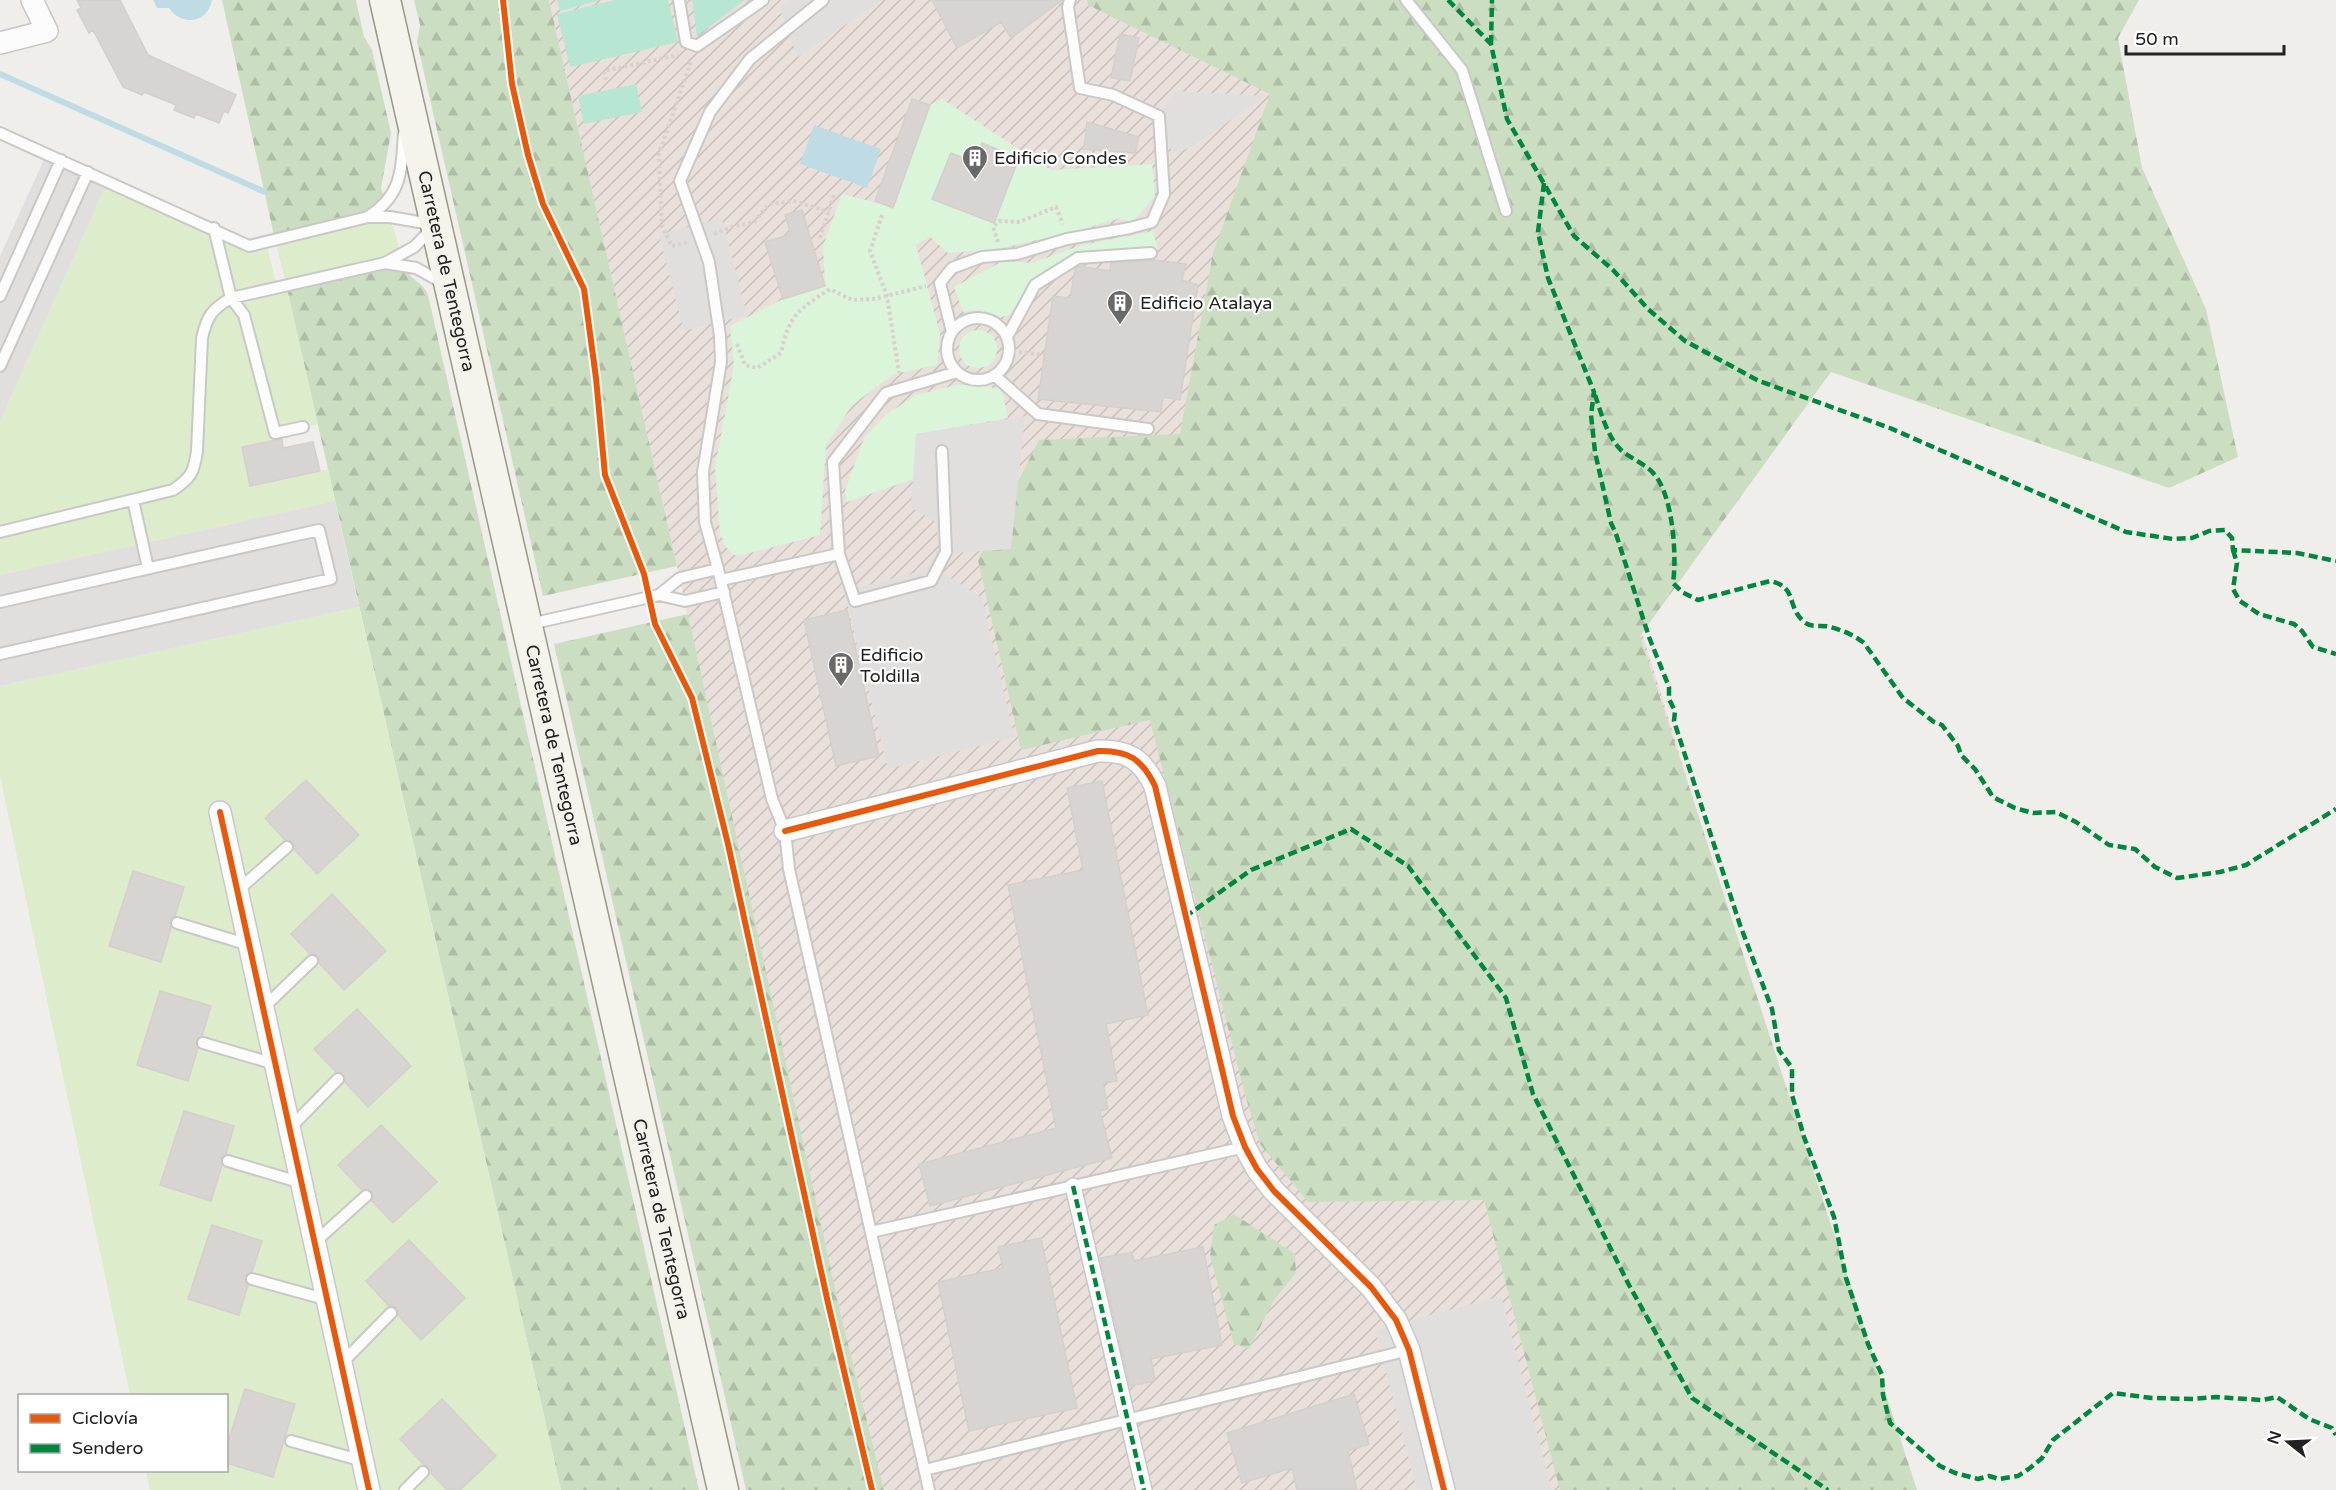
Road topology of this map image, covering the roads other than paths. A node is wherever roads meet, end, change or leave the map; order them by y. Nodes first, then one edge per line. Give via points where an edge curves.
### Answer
1 (32, 0) edge
2 (385, 0) edge
3 (679, 0) edge
4 (763, 0) edge
5 (823, 0) edge
6 (1070, 0) edge
7 (1406, 0) edge
8 (0, 43) edge
9 (406, 92) junction
10 (0, 133) edge
11 (61, 160) junction
12 (88, 172) junction
13 (1506, 211) dead end
14 (368, 217) junction
15 (436, 225) junction
16 (214, 228) junction
17 (1151, 253) dead end
18 (385, 263) junction
19 (450, 289) junction
20 (0, 296) edge
21 (231, 298) junction
22 (952, 332) junction
23 (1007, 337) junction
24 (0, 366) edge
25 (957, 372) junction
26 (994, 375) junction
27 (303, 427) dead end
28 (1148, 429) dead end
29 (942, 451) dead end
30 (133, 500) junction
31 (0, 531) edge
32 (839, 554) junction
33 (148, 568) junction
34 (719, 574) junction
35 (724, 592) junction
36 (659, 595) junction
37 (0, 602) edge
38 (526, 625) junction
39 (0, 654) edge
40 (220, 812) dead end
41 (785, 831) junction
42 (287, 847) dead end
43 (237, 891) junction
44 (177, 923) dead end
45 (249, 945) junction
46 (312, 961) dead end
47 (263, 1008) junction
48 (203, 1043) dead end
49 (275, 1064) junction
50 (338, 1079) dead end
51 (289, 1128) junction
52 (1245, 1147) junction
53 (228, 1161) dead end
54 (302, 1183) junction
55 (1073, 1186) junction
56 (366, 1196) dead end
57 (871, 1232) junction
58 (315, 1242) junction
59 (252, 1279) dead end
60 (328, 1300) junction
61 (391, 1313) dead end
62 (1408, 1350) junction
63 (342, 1363) junction
64 (1128, 1421) junction
65 (291, 1442) dead end
66 (363, 1461) junction
67 (925, 1470) junction
68 (423, 1472) dead end
69 (369, 1490) edge
70 (405, 1490) edge
71 (723, 1490) edge
72 (929, 1490) edge
73 (1144, 1490) edge
74 (1444, 1490) edge

1 - 8 street via 47,31
2 - 9 main road, Carretera de Tentegorra
3 - 4 lane via 686,42 697,46
5 - 34 lane via 750,59 710,112 680,181 709,262 718,321 721,362 703,472 705,522
6 - 22 lane via 1080,88 1113,95 1159,116 1164,195 1152,222 1067,239 1017,254 982,257 952,267 940,283
7 - 13 lane via 1462,70
9 - 14 lane via 402,167 390,200
9 - 15 main road, Carretera de Tentegorra
10 - 11 lane
11 - 12 lane
11 - 20 lane
12 - 16 lane
12 - 24 lane
14 - 15 lane
14 - 16 lane via 249,246
15 - 18 lane via 414,247
15 - 19 main road, Carretera de Tentegorra
16 - 21 lane
17 - 23 lane via 1078,258 1035,285
18 - 19 lane via 416,268
18 - 21 lane
19 - 38 main road, Carretera de Tentegorra
21 - 27 lane via 244,315 275,433
21 - 30 lane via 214,308 205,324 194,467 187,481 173,490
22 - 23 lane via 959,324 979,318 990,320
22 - 25 lane via 948,358
23 - 26 lane via 1009,350 1003,367
25 - 26 lane via 976,380
25 - 32 lane via 886,393 833,462
26 - 28 lane via 1038,414
29 - 32 lane via 946,552 931,581 855,601
30 - 31 lane
30 - 33 lane
32 - 34 lane
33 - 37 lane
33 - 39 lane via 320,530 331,579
34 - 35 lane
34 - 36 lane via 680,578
35 - 36 lane via 685,602
35 - 41 lane via 771,799
36 - 38 lane
38 - 71 main road, Carretera de Tentegorra
40 - 43 street
41 - 52 street via 1098,751 1114,750 1138,761 1155,786 1233,1116
41 - 57 lane via 789,869
42 - 43 lane
43 - 45 street
44 - 45 lane
45 - 47 street
46 - 47 lane
47 - 49 street
48 - 49 lane
49 - 51 street
50 - 51 lane
51 - 54 street
52 - 55 lane
52 - 62 street via 1274,1191 1371,1287 1396,1320
53 - 54 lane
54 - 58 street
55 - 57 lane
55 - 64 street
56 - 58 lane
57 - 67 lane
58 - 60 street
59 - 60 lane
60 - 63 street
61 - 63 lane
62 - 64 lane
62 - 74 street
63 - 66 street
64 - 67 lane
64 - 73 street
65 - 66 lane
66 - 69 street
67 - 72 lane
68 - 70 lane

